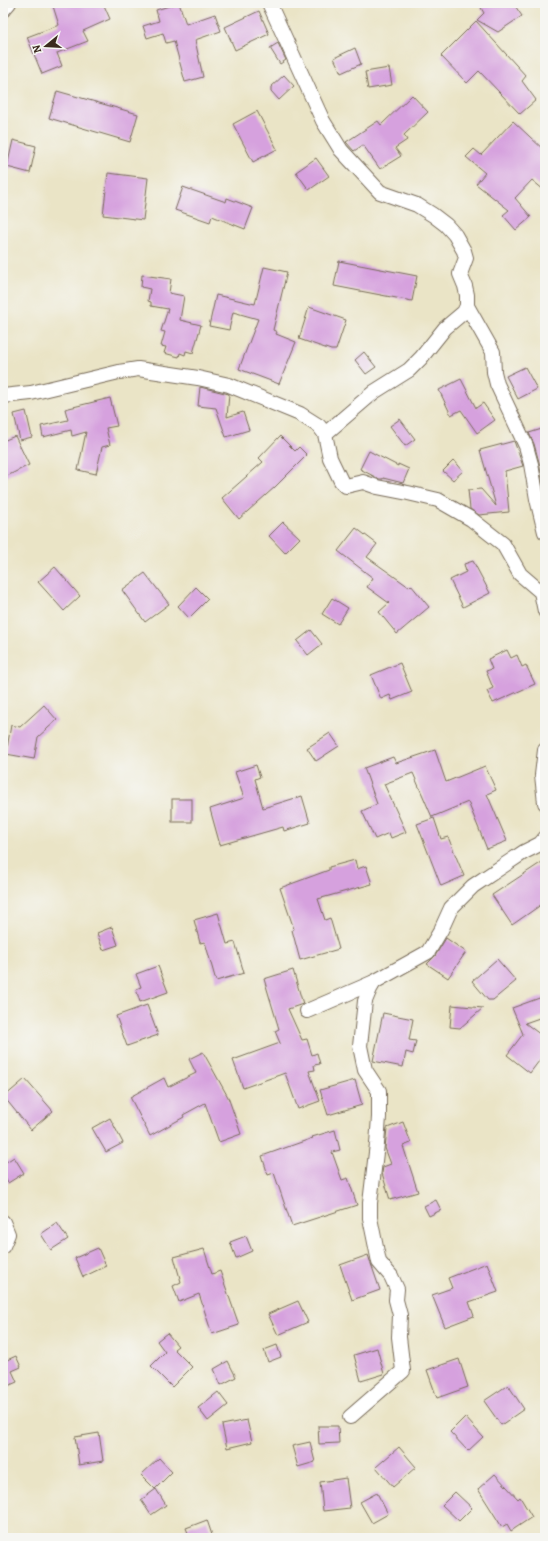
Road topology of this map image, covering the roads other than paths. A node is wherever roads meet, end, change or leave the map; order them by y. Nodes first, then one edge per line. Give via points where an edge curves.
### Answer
1 (9, 3) edge
2 (269, 3) edge
3 (3, 10) edge
4 (467, 306) junction
5 (3, 396) edge
6 (325, 434) junction
7 (545, 532) edge
8 (543, 585) edge
9 (545, 611) edge
10 (545, 750) edge
11 (545, 802) edge
12 (545, 838) edge
13 (374, 982) junction
14 (306, 1011) dead end
15 (3, 1222) edge
16 (3, 1246) edge
17 (350, 1417) dead end

1 - 3 street
2 - 4 street via 323,121 341,150 380,192 417,205 434,215 458,240 466,258 460,274 466,286
4 - 6 street via 409,370 374,392
4 - 7 street via 493,352 496,384 526,446
5 - 6 street via 31,393 138,369 229,385 300,414
6 - 8 street via 330,458 346,486 363,482 438,500 471,519 503,544 520,574
8 - 9 street
10 - 11 street via 542,775
12 - 13 street via 540,844 473,886 451,908 428,952
13 - 14 street
13 - 17 street via 365,1001 360,1046 365,1070 379,1090 370,1218 379,1262 391,1276 397,1289 403,1371
15 - 16 street via 8,1234

